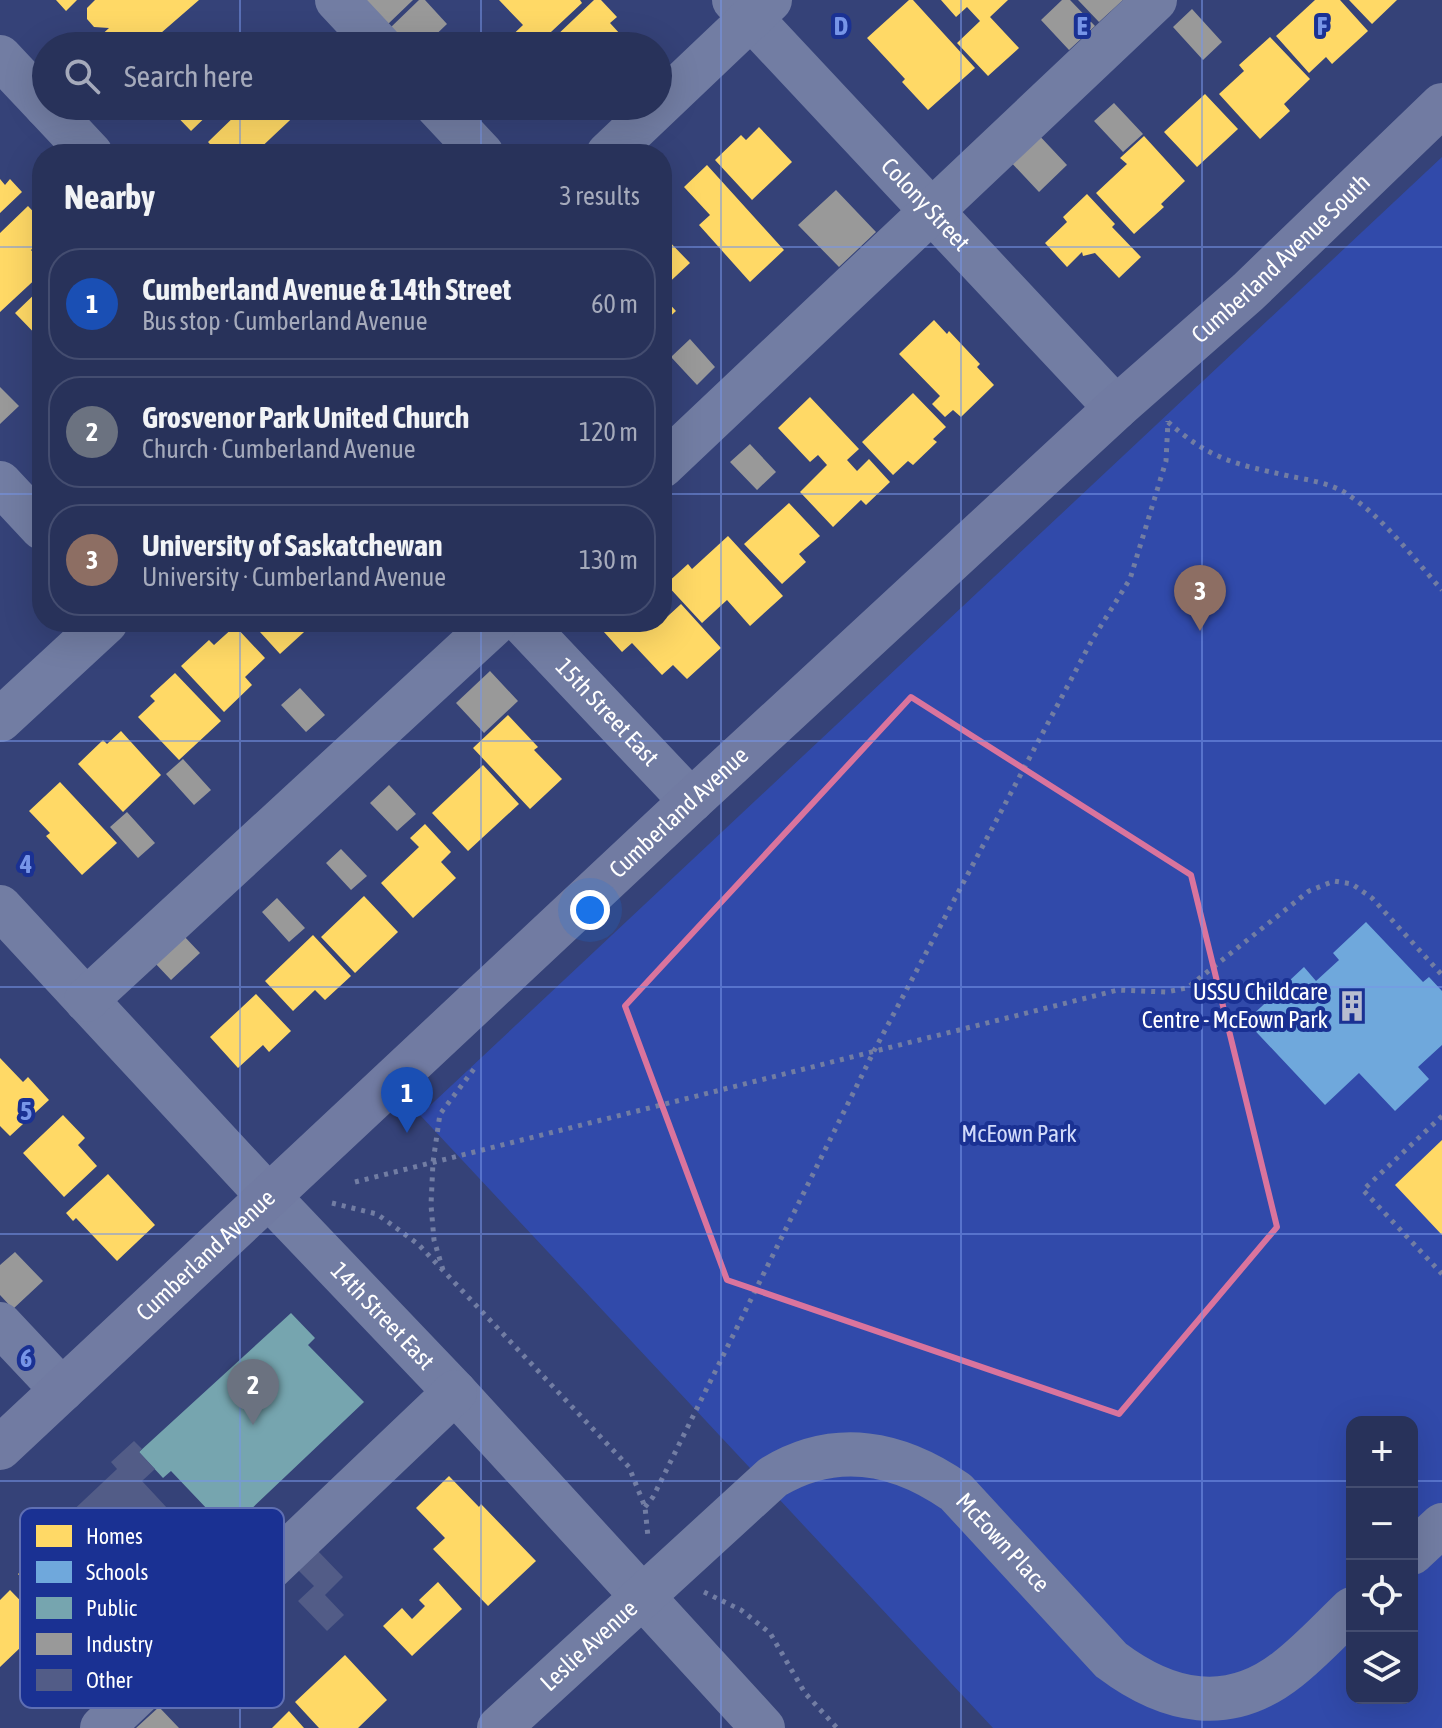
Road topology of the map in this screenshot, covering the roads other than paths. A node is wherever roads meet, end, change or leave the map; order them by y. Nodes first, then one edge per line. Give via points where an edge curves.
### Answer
1 (337, 0) edge
2 (1155, 0) edge
3 (752, 6) edge
4 (367, 32) edge
5 (0, 57) edge
6 (672, 88) edge
7 (32, 91) edge
8 (1442, 105) edge
9 (59, 120) edge
10 (450, 120) edge
11 (641, 120) edge
12 (82, 144) edge
13 (473, 144) edge
14 (618, 144) edge
15 (932, 210) junction
16 (1127, 398) junction
17 (672, 457) edge
18 (0, 483) edge
19 (32, 517) edge
20 (95, 632) edge
21 (485, 632) edge
22 (531, 632) edge
23 (0, 720) edge
24 (691, 801) junction
25 (0, 907) edge
26 (86, 1000) junction
27 (268, 1196) junction
28 (0, 1324) edge
29 (62, 1390) junction
30 (455, 1392) junction
31 (0, 1448) edge
32 (1442, 1525) edge
33 (1418, 1547) edge
34 (284, 1555) edge
35 (655, 1611) junction
36 (1346, 1615) edge
37 (123, 1708) edge
38 (102, 1728) edge
39 (499, 1728) edge
40 (763, 1728) edge

1 - 4 street
2 - 15 street
3 - 6 street
3 - 15 street, Colony Street
5 - 7 street
8 - 16 main road, Cumberland Avenue South via 1248,292
9 - 12 street
10 - 13 street
11 - 14 street
15 - 16 street, Colony Street
15 - 17 street
16 - 24 main road, Cumberland Avenue
18 - 19 street
20 - 23 street
21 - 26 street
22 - 24 street, 15th Street East
24 - 27 main road, Cumberland Avenue
25 - 26 street, 14th Street East
26 - 27 street, 14th Street East
27 - 29 main road, Cumberland Avenue
27 - 30 street, 14th Street East
28 - 29 street
29 - 31 main road, Cumberland Avenue
30 - 34 street
30 - 35 street, 14th Street East
32 - 33 street
35 - 36 street, McEown Place via 773,1477 794,1465 836,1454 908,1465 956,1492 1111,1660 1154,1688 1203,1700 1226,1698 1268,1682
35 - 39 street, Leslie Avenue
35 - 40 street, 14th Street East
37 - 38 street

